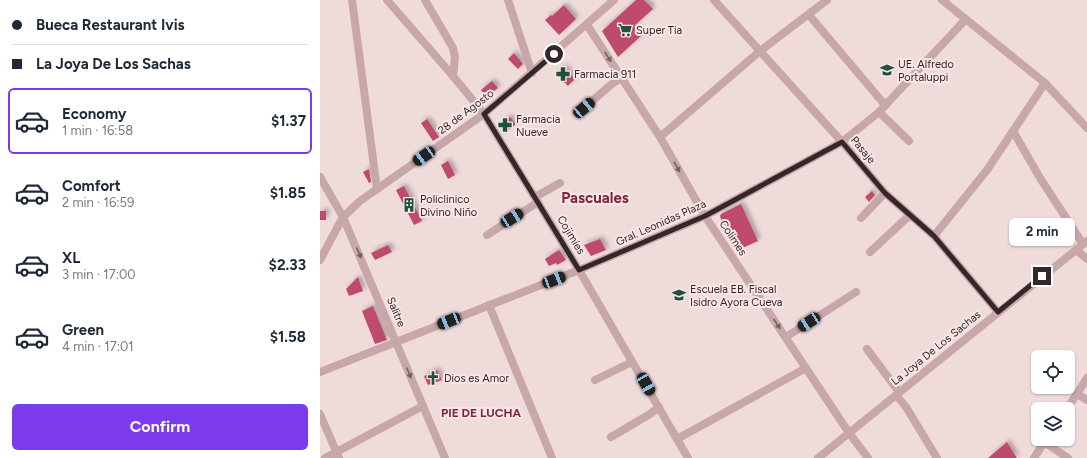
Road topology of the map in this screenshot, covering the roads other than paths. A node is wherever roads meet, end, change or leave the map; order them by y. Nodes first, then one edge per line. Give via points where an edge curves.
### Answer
1 (352, 0) edge
2 (387, 0) edge
3 (425, 0) edge
4 (508, 0) edge
5 (614, 0) edge
6 (714, 0) edge
7 (827, 0) edge
8 (942, 0) edge
9 (808, 15) junction
10 (965, 20) junction
11 (587, 25) junction
12 (760, 51) junction
13 (532, 73) junction
14 (453, 76) junction
15 (622, 78) junction
16 (1045, 82) junction
17 (584, 108) dead end
18 (882, 108) junction
19 (484, 114) junction
20 (1087, 128) edge
21 (1013, 131) junction
22 (660, 137) junction
23 (909, 141) dead end
24 (842, 142) junction
25 (320, 177) edge
26 (560, 183) dead end
27 (323, 189) edge
28 (377, 190) junction
29 (885, 193) junction
30 (536, 200) junction
31 (910, 215) junction
32 (705, 216) junction
33 (343, 217) junction
34 (861, 218) dead end
35 (486, 235) dead end
36 (934, 236) junction
37 (1085, 242) edge
38 (1076, 250) junction
39 (870, 252) dead end
40 (1087, 259) edge
41 (320, 260) edge
42 (579, 270) junction
43 (856, 292) dead end
44 (489, 305) junction
45 (998, 312) junction
46 (786, 337) junction
47 (397, 342) junction
48 (867, 349) dead end
49 (632, 362) junction
50 (806, 368) junction
51 (320, 372) edge
52 (1087, 378) edge
53 (595, 380) dead end
54 (898, 393) junction
55 (1077, 394) junction
56 (1087, 400) edge
57 (1072, 402) edge
58 (423, 406) junction
59 (659, 407) junction
60 (320, 414) edge
61 (849, 433) junction
62 (610, 437) dead end
63 (677, 439) junction
64 (1042, 446) edge
65 (1052, 446) edge
66 (338, 455) edge
67 (325, 458) edge
68 (445, 458) edge
69 (552, 458) edge
70 (688, 458) edge
71 (818, 458) edge
72 (868, 458) edge
73 (937, 458) edge
74 (1034, 458) edge
75 (1068, 458) edge

1 - 28 street
2 - 14 street, Cojimíes
3 - 14 street via 453,48
4 - 13 street
5 - 11 street, 28 de Agosto
6 - 12 street, Pasaje
7 - 9 street
8 - 10 street
9 - 12 street
9 - 18 street
10 - 16 street
10 - 18 street, Gral. Leonidas Plaza
11 - 13 street, 28 de Agosto
11 -> 15 street, Colimes
12 - 22 street
12 - 24 street, Pasaje
13 - 19 street, 28 de Agosto
14 - 19 street, Cojimíes
15 - 17 street
15 - 22 street, Colimes
16 - 20 street
16 - 21 street
18 - 23 street
18 - 24 street, Gral. Leonidas Plaza
19 - 28 street, 28 de Agosto
19 - 30 street, Cojimíes
21 - 36 street via 987,170
21 - 37 street via 1040,178
22 -> 32 street, Colimes
24 - 29 street, Pasaje
24 - 32 street, Gral. Leonidas Plaza
25 - 27 street, Salitre
26 - 30 street
27 - 33 street, Salitre
28 - 33 street, 28 de Agosto
29 - 31 street, Pasaje
29 - 34 street
30 - 35 street
30 - 42 street, Cojimíes
31 - 36 street, Pasaje
31 - 39 street
32 - 42 street, Gral. Leonidas Plaza
32 -> 46 street, Colimes
33 - 41 street, 28 de Agosto
33 -> 47 street, Salitre
36 - 45 street, Pasaje
37 - 38 street, La Joya De Los Sachas
38 - 40 street
38 - 45 street, La Joya De Los Sachas
42 - 44 street, Gral. Leonidas Plaza
42 - 49 street, Cojimíes
43 - 46 street
44 - 47 street, Gral. Leonidas Plaza
44 - 69 street
45 - 54 street, La Joya De Los Sachas
46 - 50 street, Colimes
47 - 51 street, Gral. Leonidas Plaza
47 -> 58 street, Salitre
48 - 54 street
49 - 53 street
49 - 59 street, Cojimíes
50 - 61 street, Colimes
50 - 63 street
52 - 55 street
54 - 61 street, La Joya De Los Sachas
54 - 73 street
55 - 56 street
55 - 57 street
58 - 66 street
58 - 68 street, Salitre
59 - 62 street
59 - 63 street, Cojimíes
60 - 66 street
61 - 71 street, La Joya De Los Sachas
61 - 72 street, Colimes
63 - 70 street, Cojimíes
64 - 74 street
65 - 75 street
66 - 67 street

